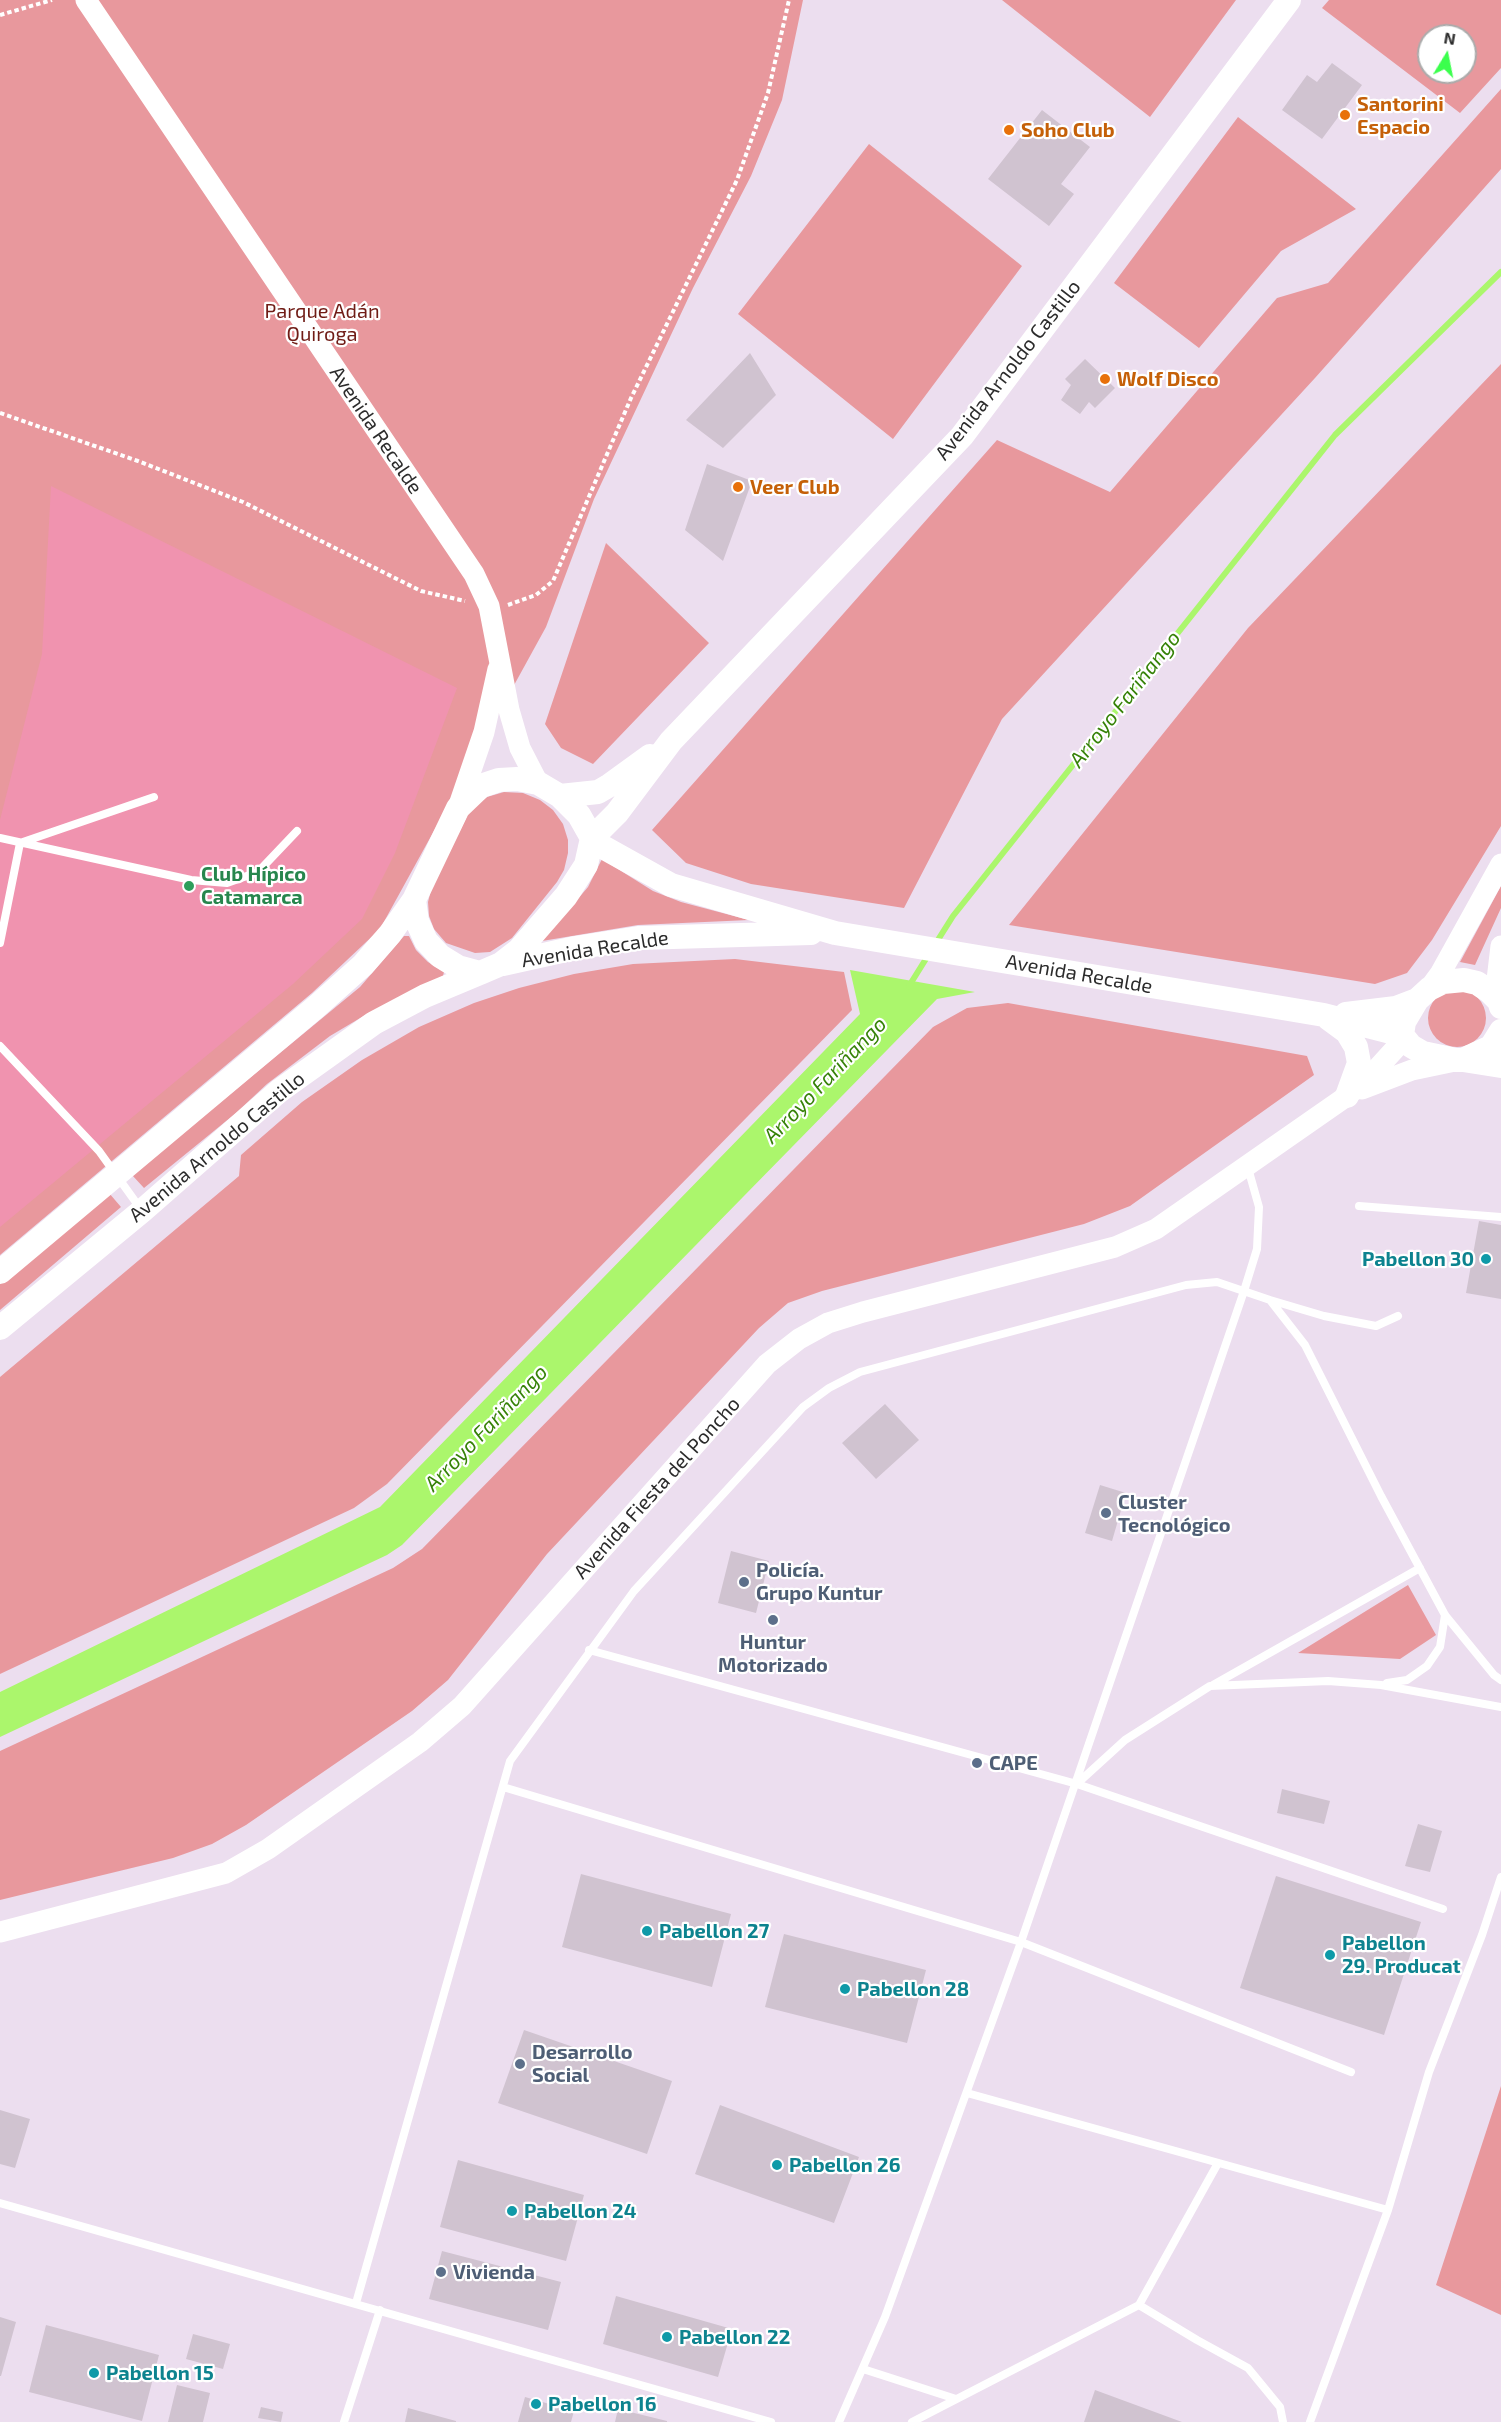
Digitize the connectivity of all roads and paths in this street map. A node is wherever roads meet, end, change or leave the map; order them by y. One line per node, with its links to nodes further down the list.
1 (52, 0): 5 (path)
2 (86, 0): 7 (street, Avenida Recalde)
3 (789, 0): 7 (path)
4 (1289, 0): 9 (main road, Avenida Arnoldo Castillo)
5 (0, 15)
6 (0, 413): 7 (path)
7 (489, 606): 8 (street, Avenida Recalde)
8 (500, 663): 10 (street, Avenida Recalde); 13 (street, Avenida Recalde)
9 (671, 741): 11 (main road, Avenida Arnoldo Castillo); 16 (main road, Avenida Arnoldo Castillo)
10 (538, 783): 11 (main road); 13 (main road)
11 (560, 796): 16 (main road)
12 (154, 797): 17 (lane)
13 (458, 808): 19 (main road)
14 (297, 831): 17 (lane)
15 (0, 838): 17 (lane)
16 (592, 840): 20 (main road, Avenida Recalde); 23 (main road)
17 (20, 843): 21 (lane)
18 (1501, 864): 24 (street)
19 (414, 900): 23 (main road); 34 (main road)
20 (835, 933): 23 (main road, Avenida Recalde); 26 (main road, Avenida Recalde)
21 (0, 943)
22 (1501, 945): 25 (street)
23 (490, 969): 36 (main road, Avenida Arnoldo Castillo)
24 (1423, 994): 25 (main road, Avenida Recalde); 26 (main road, Avenida Recalde); 28 (main road)
25 (1500, 1004)
26 (1324, 1015): 28 (main road, Avenida Recalde); 32 (main road)
27 (1501, 1031): 30 (main road)
28 (1403, 1037): 30 (main road, Avenida Recalde); 32 (street, Avenida Fiesta del Poncho)
29 (0, 1046): 34 (lane)
30 (1460, 1060): 31 (main road); 32 (street, Avenida Fiesta del Poncho)
31 (1501, 1066)
32 (1347, 1096): 33 (street, Avenida Fiesta del Poncho)
33 (1247, 1165): 39 (lane); 54 (street, Avenida Fiesta del Poncho)
34 (115, 1176): 36 (lane); 38 (main road)
35 (1359, 1206): 37 (lane)
36 (142, 1211): 42 (main road, Avenida Arnoldo Castillo)
37 (1501, 1217)
38 (0, 1272)
39 (1244, 1291): 40 (lane); 45 (lane); 50 (lane)
40 (1270, 1300): 41 (lane); 43 (lane)
41 (1398, 1316)
42 (0, 1328)
43 (1420, 1568): 44 (lane); 48 (lane)
44 (1445, 1615): 46 (lane); 47 (lane)
45 (589, 1650): 50 (lane); 51 (lane)
46 (1501, 1680)
47 (1381, 1684): 48 (lane); 49 (lane)
48 (1210, 1686): 50 (lane)
49 (1501, 1707)
50 (1077, 1784): 53 (lane); 55 (lane)
51 (503, 1787): 55 (lane); 61 (lane)
52 (1501, 1877): 60 (lane)
53 (1443, 1909)
54 (0, 1932)
55 (1022, 1942): 56 (lane); 57 (lane)
56 (1351, 2072)
57 (967, 2093): 58 (lane); 64 (lane)
58 (1218, 2163): 60 (lane); 62 (lane)
59 (0, 2203): 61 (lane)
60 (1388, 2210): 71 (lane)
61 (356, 2303): 63 (lane)
62 (1139, 2305): 65 (lane); 70 (lane)
63 (380, 2310): 66 (lane); 67 (lane)
64 (863, 2369): 65 (lane); 68 (lane)
65 (956, 2399): 69 (lane)
66 (344, 2422)
67 (771, 2422)
68 (839, 2422)
69 (912, 2422)
70 (1283, 2422)
71 (1310, 2422)

